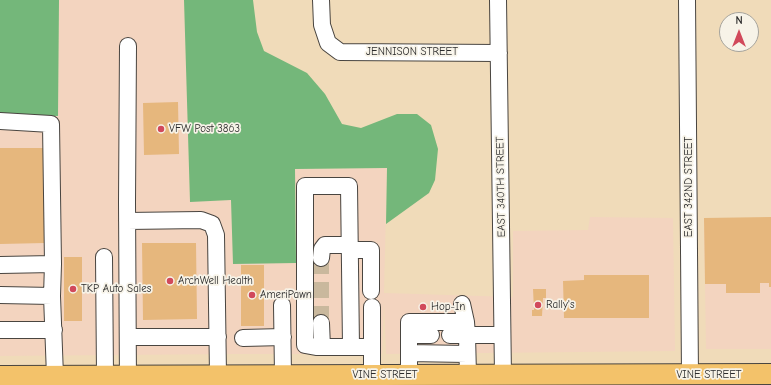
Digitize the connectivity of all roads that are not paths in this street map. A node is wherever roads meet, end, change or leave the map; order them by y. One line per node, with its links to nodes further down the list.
1 (321, 0): 5 (street, JENNISON STREET)
2 (498, 0): 5 (street, EAST 340TH STREET)
3 (687, 0): 41 (street, EAST 342ND STREET)
4 (128, 46): 7 (street)
5 (499, 53): 24 (street, EAST 340TH STREET)
6 (0, 121): 11 (street)
7 (127, 222): 25 (street); 26 (street)
8 (350, 248): 10 (street); 29 (street); 30 (street); 31 (street)
9 (104, 257): 35 (street)
10 (320, 258)
11 (53, 264): 12 (street); 14 (street)
12 (0, 265)
13 (0, 295): 14 (street)
14 (52, 296): 20 (street)
15 (462, 304): 18 (street)
16 (282, 305): 28 (street)
17 (321, 323): 29 (street)
18 (467, 329): 21 (street); 23 (street); 24 (street); 33 (street)
19 (0, 330): 20 (street)
20 (54, 330): 42 (street)
21 (409, 335): 22 (street); 32 (street)
22 (431, 335)
23 (450, 335)
24 (502, 335): 40 (street, EAST 340TH STREET)
25 (218, 336): 26 (street); 43 (street)
26 (129, 337): 46 (street)
27 (243, 338): 28 (street)
28 (283, 338): 36 (street)
29 (322, 347): 30 (street)
30 (351, 347): 31 (street)
31 (372, 347): 37 (street)
32 (409, 353): 33 (street); 38 (street)
33 (468, 354): 39 (street)
34 (771, 374): 41 (main road, VINE STREET)
35 (105, 375): 45 (main road, VINE STREET); 46 (main road, VINE STREET)
36 (283, 375): 37 (main road, VINE STREET); 43 (main road, VINE STREET)
37 (372, 375): 38 (main road, VINE STREET)
38 (409, 375): 39 (main road, VINE STREET)
39 (468, 375): 40 (main road, VINE STREET)
40 (503, 375): 41 (main road, VINE STREET)
41 (690, 375)
42 (55, 376): 44 (main road, VINE STREET); 45 (main road, VINE STREET)
43 (221, 378): 47 (main road, VINE STREET)
44 (9, 379)
45 (81, 380)
46 (128, 380): 47 (main road, VINE STREET)
47 (180, 380)

